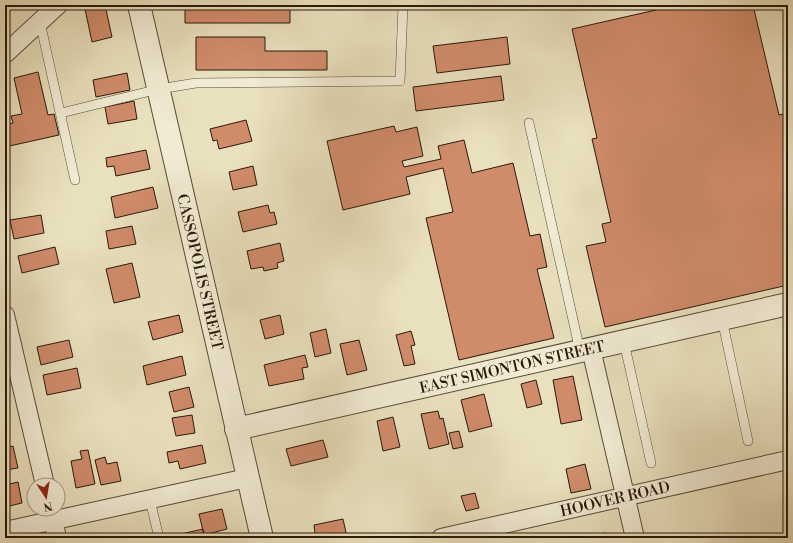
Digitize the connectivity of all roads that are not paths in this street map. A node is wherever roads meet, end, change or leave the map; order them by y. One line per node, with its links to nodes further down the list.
1 (58, 5): 4 (street)
2 (141, 5): 6 (street, CASSOPOLIS STREET)
3 (403, 5): 6 (lane)
4 (40, 22): 5 (street); 7 (lane)
5 (5, 54)
6 (159, 89): 7 (lane); 15 (street, CASSOPOLIS STREET)
7 (61, 113): 9 (lane)
8 (529, 123): 14 (lane)
9 (75, 180)
10 (788, 304): 12 (street, EAST SIMONTON STREET)
11 (5, 315): 19 (street)
12 (722, 319): 13 (street, EAST SIMONTON STREET); 16 (lane)
13 (624, 342): 14 (street, EAST SIMONTON STREET); 18 (lane)
14 (586, 350): 15 (street, EAST SIMONTON STREET); 21 (street)
15 (236, 428): 20 (street, CASSOPOLIS STREET)
16 (748, 441)
17 (788, 460): 21 (street, HOOVER ROAD)
18 (651, 463)
19 (43, 477)
20 (247, 478): 22 (street); 29 (street, CASSOPOLIS STREET)
21 (625, 497): 30 (street, HOOVER ROAD); 31 (street)
22 (150, 500): 23 (street); 28 (lane)
23 (66, 513)
24 (46, 517): 26 (street)
25 (52, 517): 27 (street)
26 (5, 531)
27 (57, 538)
28 (159, 538)
29 (262, 538)
30 (441, 538)
31 (635, 538)

